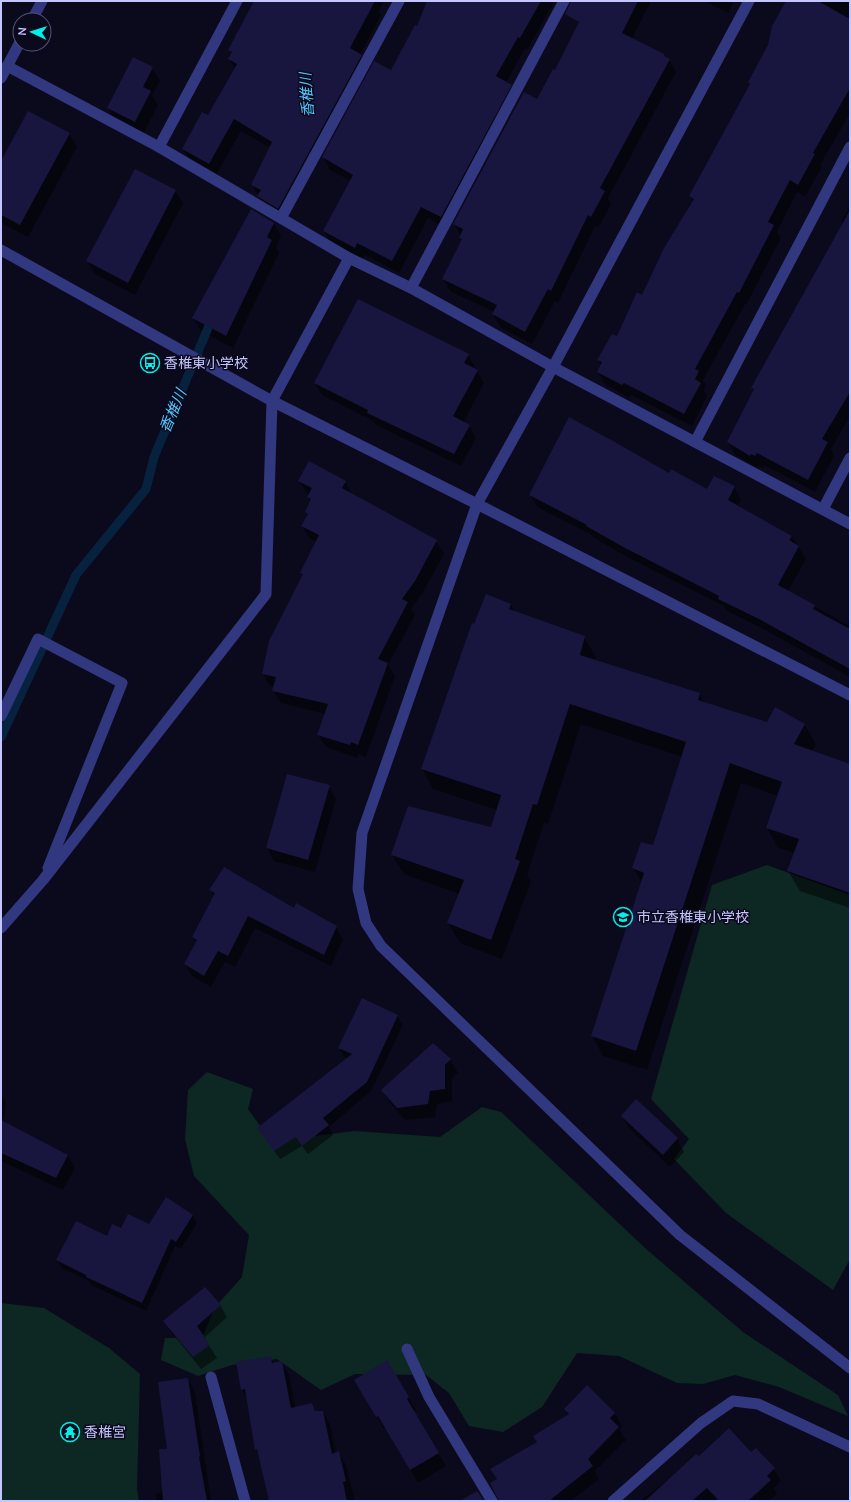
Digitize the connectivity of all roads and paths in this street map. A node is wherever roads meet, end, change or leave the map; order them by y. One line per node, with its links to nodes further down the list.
1 (42, 1): 6 (street)
2 (237, 1): 10 (street)
3 (399, 1): 12 (street)
4 (564, 1): 15 (street)
5 (749, 1): 16 (street)
6 (36, 12)
7 (15, 52): 8 (street)
8 (7, 66): 9 (street); 10 (street)
9 (1, 78)
10 (159, 147): 12 (street)
11 (850, 147): 18 (street)
12 (281, 218): 14 (street)
13 (1, 250): 17 (street)
14 (349, 258): 15 (street); 17 (street)
15 (411, 288): 16 (street)
16 (553, 367): 18 (street); 20 (street)
17 (272, 401): 20 (street); 25 (street)
18 (695, 442): 21 (street)
19 (850, 458): 21 (street)
20 (477, 504): 23 (street); 28 (street)
21 (823, 509): 22 (street)
22 (850, 524)
23 (850, 695)
24 (1, 715): 25 (street)
25 (43, 880): 26 (street)
26 (1, 928)
27 (408, 1349): 32 (street)
28 (850, 1368)
29 (211, 1377): 31 (street)
30 (850, 1447): 33 (street)
31 (244, 1501)
32 (492, 1501)
33 (613, 1501)

